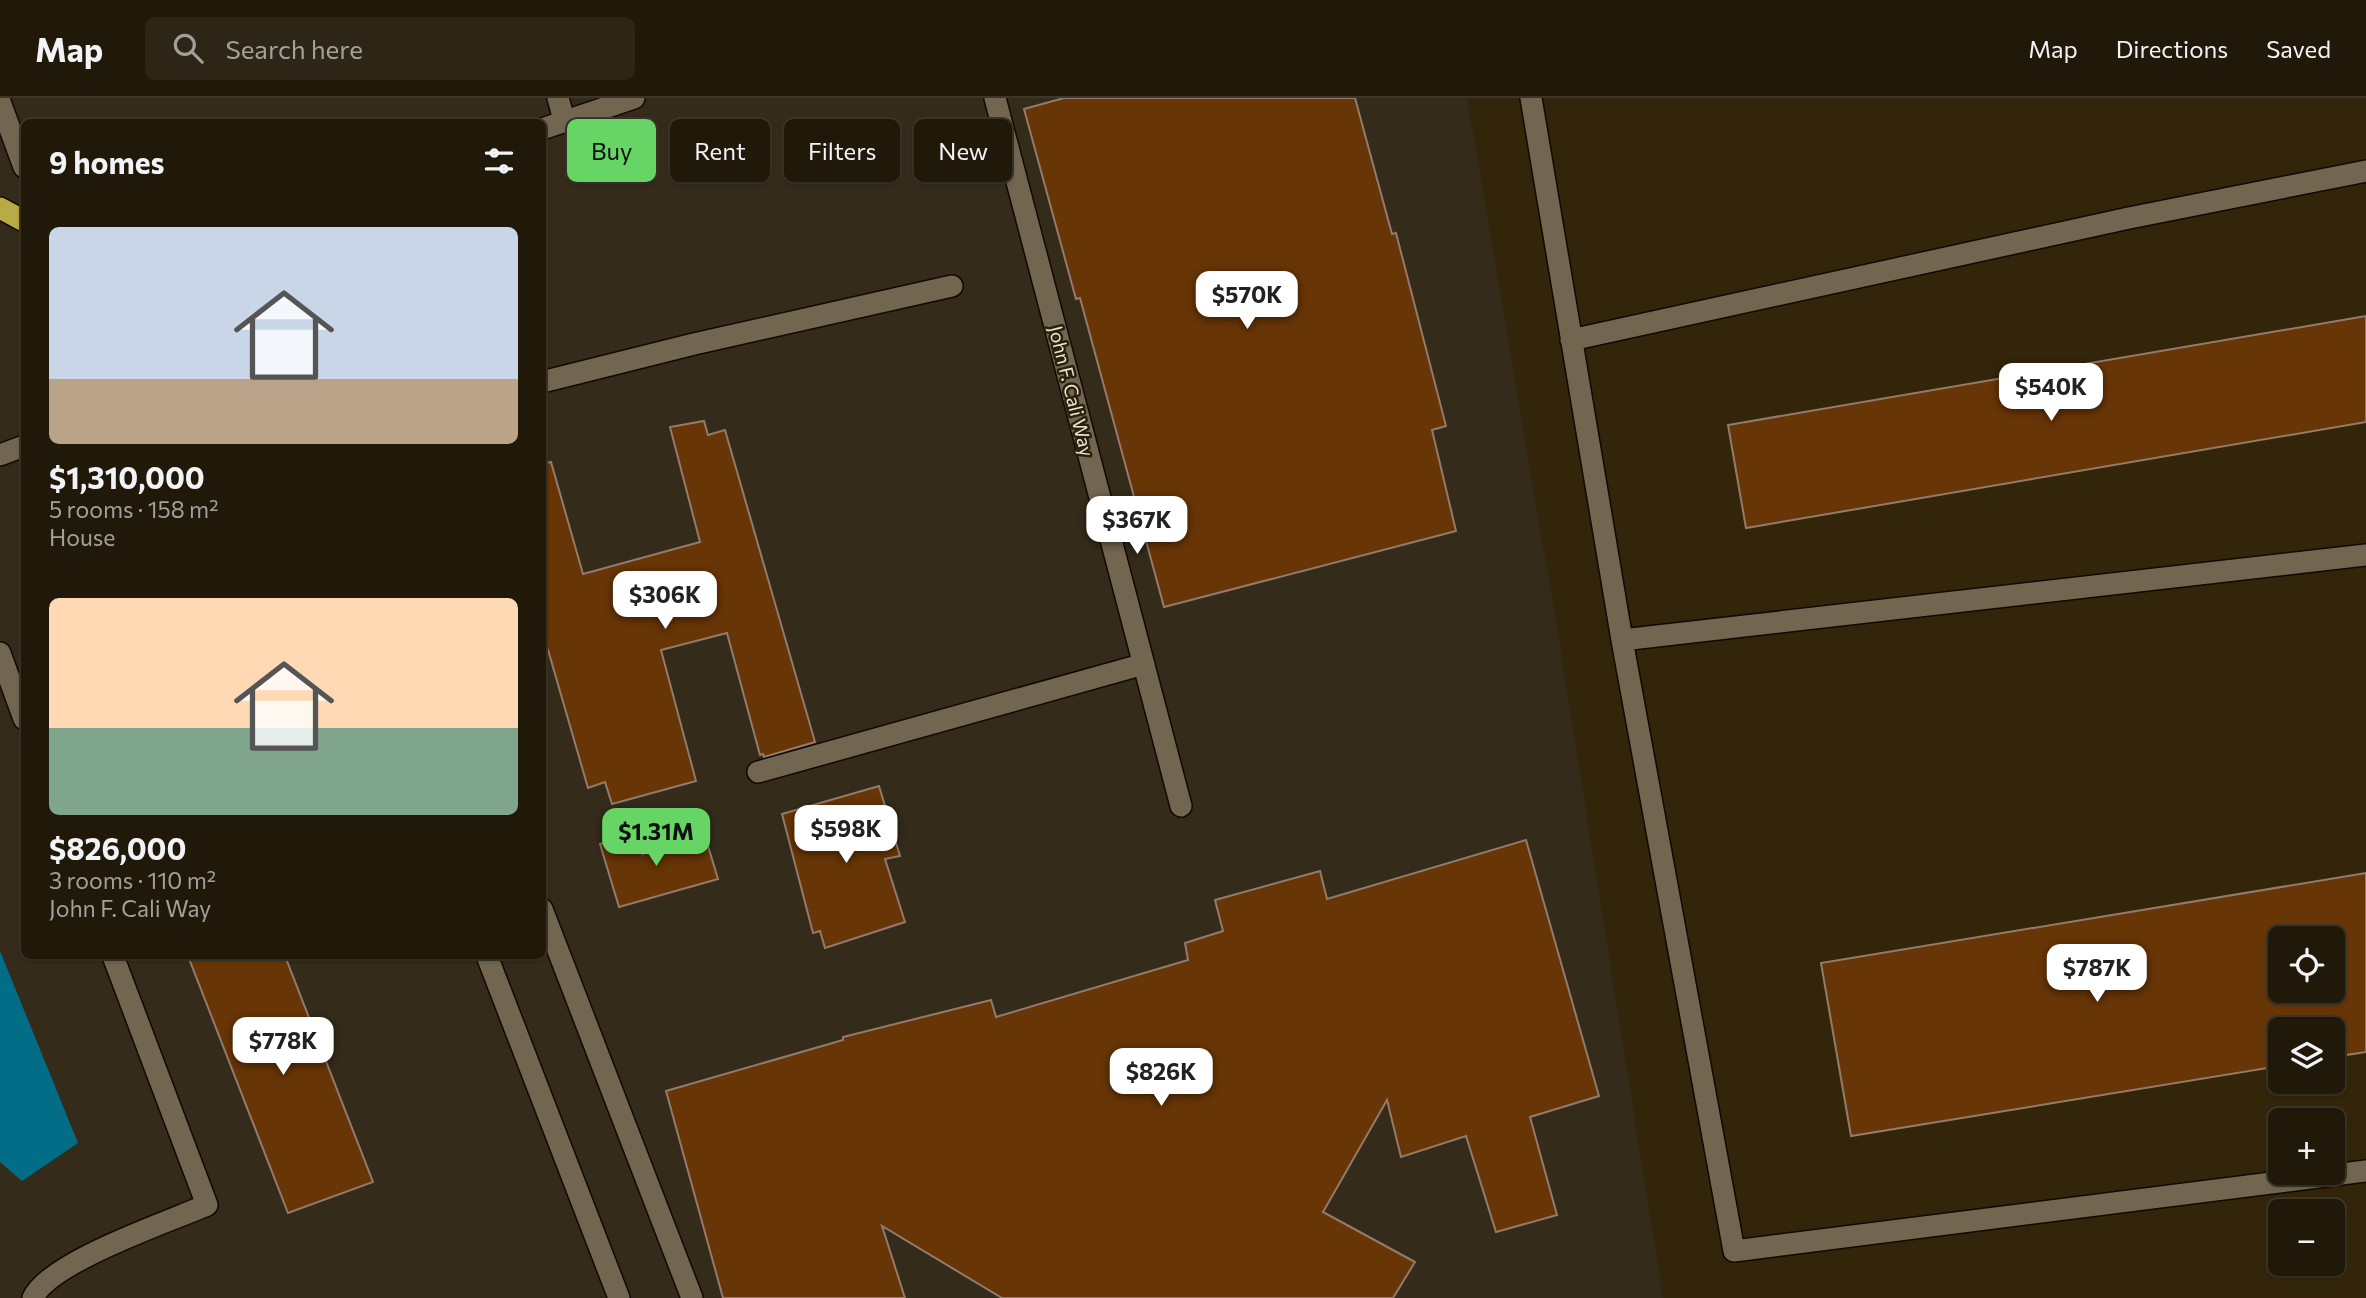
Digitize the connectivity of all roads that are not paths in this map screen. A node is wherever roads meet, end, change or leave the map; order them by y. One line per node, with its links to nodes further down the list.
1 (558, 98): 6 (street)
2 (634, 98): 6 (street)
3 (995, 98): 20 (street, John F. Cali Way)
4 (1531, 98): 13 (street)
5 (0, 102): 8 (street)
6 (564, 120): 7 (street)
7 (546, 127)
8 (21, 159)
9 (2366, 171): 13 (street)
10 (0, 208): 11 (highway)
11 (21, 219)
12 (952, 286): 14 (street)
13 (1571, 340): 18 (street)
14 (546, 381)
15 (21, 447): 16 (street)
16 (0, 455)
17 (2366, 555): 18 (street)
18 (1622, 640): 27 (street)
19 (0, 653): 21 (street)
20 (1144, 664): 22 (street); 23 (street, John F. Cali Way)
21 (21, 711)
22 (758, 772)
23 (1181, 806)
24 (546, 919): 30 (street)
25 (114, 959): 28 (street)
26 (488, 959): 29 (street)
27 (2366, 1171)
28 (33, 1298)
29 (619, 1298)
30 (692, 1298)

